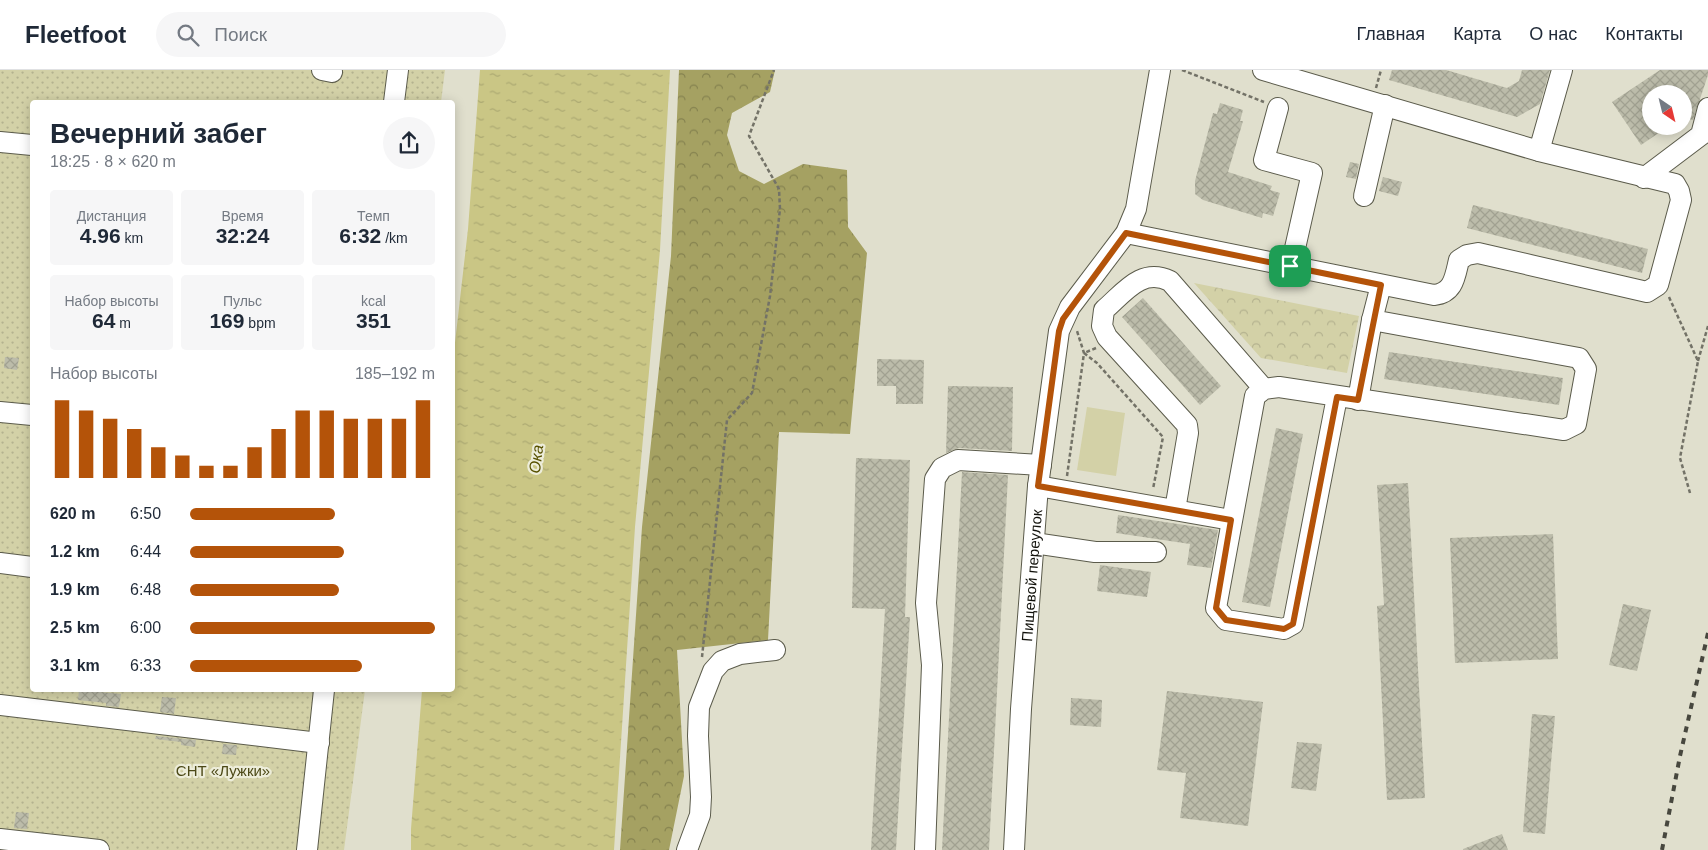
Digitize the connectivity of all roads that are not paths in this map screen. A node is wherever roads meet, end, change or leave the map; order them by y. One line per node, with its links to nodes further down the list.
1 (398, 70): 5 (street)
2 (1160, 70): 14 (street, Пищевой переулок)
3 (1263, 70): 6 (street)
4 (1562, 70): 11 (street)
5 (394, 100)
6 (1385, 105): 11 (street); 13 (street)
7 (1278, 108): 15 (street)
8 (1708, 108): 12 (street)
9 (0, 142): 10 (street)
10 (30, 145)
11 (1539, 151): 12 (street)
12 (1644, 178): 16 (street)
13 (1364, 196)
14 (1126, 233): 15 (street); 23 (street, Пищевой переулок)
15 (1290, 266): 16 (street)
16 (1381, 285): 17 (street)
17 (1372, 320): 20 (street); 20 (street)
18 (1264, 388): 19 (street); 25 (street); 26 (street)
19 (1337, 397): 20 (street); 26 (street)
20 (1358, 400)
21 (0, 412): 22 (street)
22 (30, 415)
23 (1041, 465): 24 (street, Пищевой переулок); 39 (street)
24 (1038, 486): 25 (street); 27 (street, Пищевой переулок)
25 (1175, 510): 26 (street)
26 (1231, 520)
27 (1034, 543): 28 (street); 40 (street, Пищевой переулок)
28 (1156, 552)
29 (0, 563): 30 (street)
30 (30, 567)
31 (775, 650): 38 (street)
32 (324, 692): 34 (street)
33 (0, 705): 34 (street)
34 (319, 743): 37 (street)
35 (0, 839): 36 (street)
36 (99, 850)
37 (307, 850)
38 (687, 850)
39 (925, 850)
40 (1014, 850)

